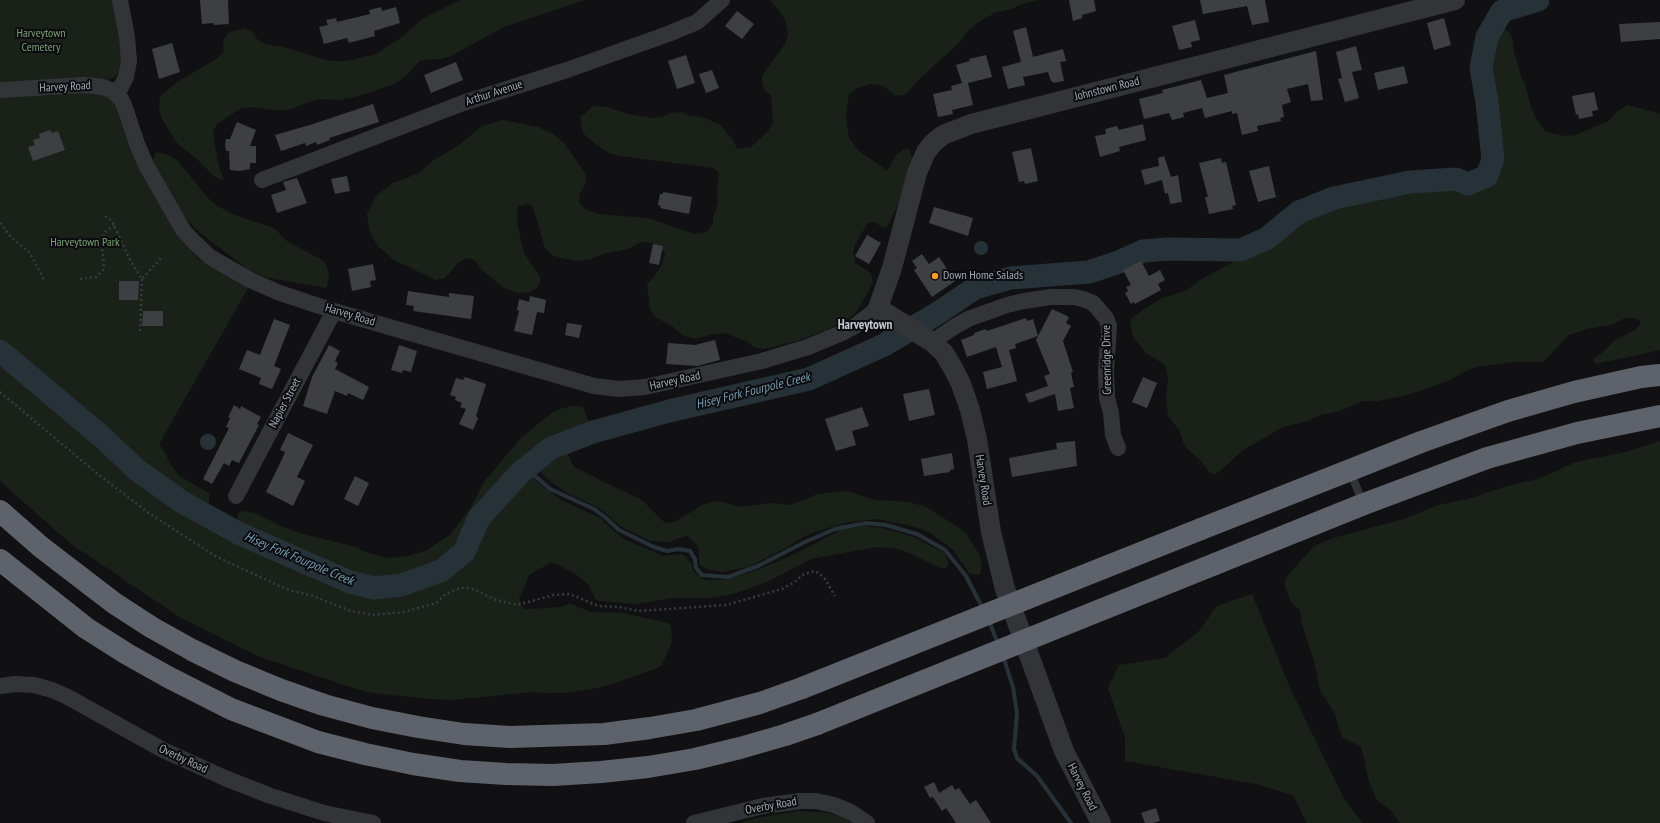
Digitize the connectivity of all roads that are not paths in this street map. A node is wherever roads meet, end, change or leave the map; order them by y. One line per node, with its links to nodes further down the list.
1 (120, 0): 5 (street)
2 (722, 0): 6 (street, Arthur Avenue)
3 (1455, 0): 7 (street, Johnstown Road)
4 (0, 90): 5 (street, Harvey Road)
5 (117, 95): 8 (street, Harvey Road)
6 (262, 180)
7 (878, 308): 8 (street, Harvey Road); 9 (street, Harvey Road)
8 (334, 311): 14 (street, Napier Street)
9 (928, 339): 12 (street, Greenridge Drive); 22 (street, Harvey Road)
10 (1660, 375): 13 (highway)
11 (1660, 416): 15 (highway)
12 (1118, 448)
13 (1350, 470): 15 (lane); 16 (highway, bridge)
14 (236, 496)
15 (1364, 504): 17 (highway, bridge)
16 (0, 511)
17 (0, 560)
18 (0, 686): 19 (street, Overby Road)
19 (373, 823)
20 (694, 823): 21 (street, Overby Road)
21 (867, 823)
22 (1101, 823)

